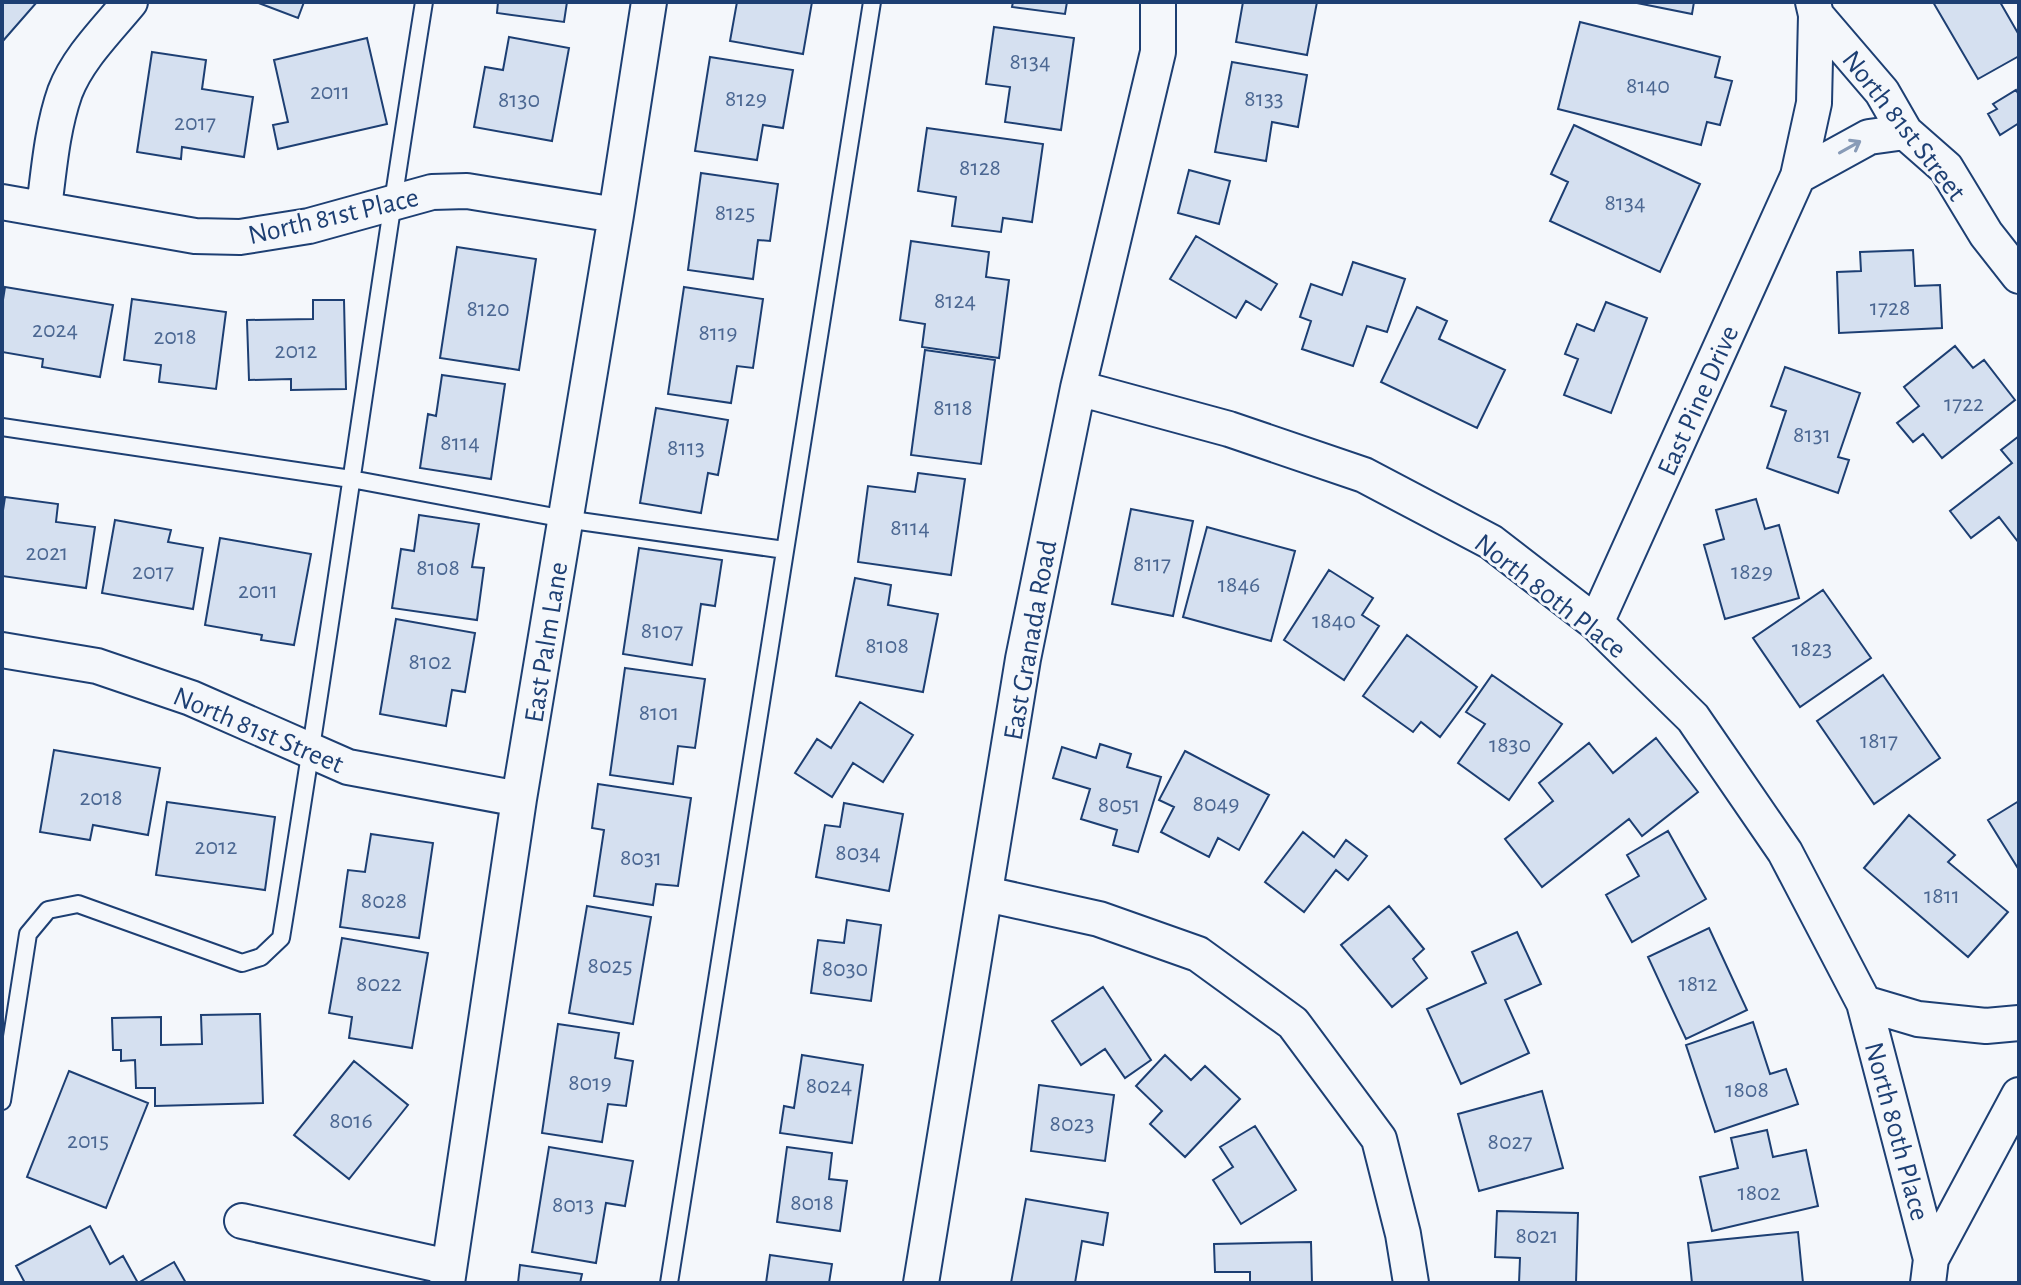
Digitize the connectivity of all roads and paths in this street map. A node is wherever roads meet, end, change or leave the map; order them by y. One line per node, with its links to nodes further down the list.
1 (130, 2): 11 (street)
2 (424, 2): 10 (lane)
3 (649, 2): 12 (street, East Palm Lane)
4 (872, 2): 18 (lane)
5 (1158, 2): 14 (street, East Granada Road)
6 (1814, 9): 7 (street, North 81st Street); 8 (street, East Pine Drive)
7 (1905, 132): 8 (street, one-way to 7); 13 (street, North 81st Street)
8 (1798, 176): 19 (street, East Pine Drive)
9 (2, 202): 11 (street, North 81st Place)
10 (392, 204): 11 (street, North 81st Place); 12 (street, North 81st Place); 16 (lane)
11 (44, 208)
12 (616, 215): 17 (street, East Palm Lane)
13 (2019, 276)
14 (1078, 388): 19 (street, North 80th Place); 23 (street, East Granada Road)
15 (2, 427): 16 (lane)
16 (351, 479): 17 (lane); 21 (lane)
17 (565, 519): 18 (lane); 22 (street, East Palm Lane)
18 (785, 550): 31 (lane)
19 (1596, 623): 24 (street, North 80th Place)
20 (2, 650): 21 (street, North 81st Street)
21 (312, 751): 22 (street, North 81st Street); 27 (lane)
22 (519, 799): 30 (street, East Palm Lane)
23 (986, 894): 32 (street, East Granada Road); 33 (street)
24 (1864, 1003): 25 (street, North 80th Place); 29 (street, North 80th Place)
25 (2019, 1023)
26 (2019, 1095): 29 (street)
27 (2, 1101)
28 (242, 1221): 30 (street)
29 (1930, 1271)
30 (448, 1275)
31 (669, 1283)
32 (921, 1283)
33 (1411, 1283)

